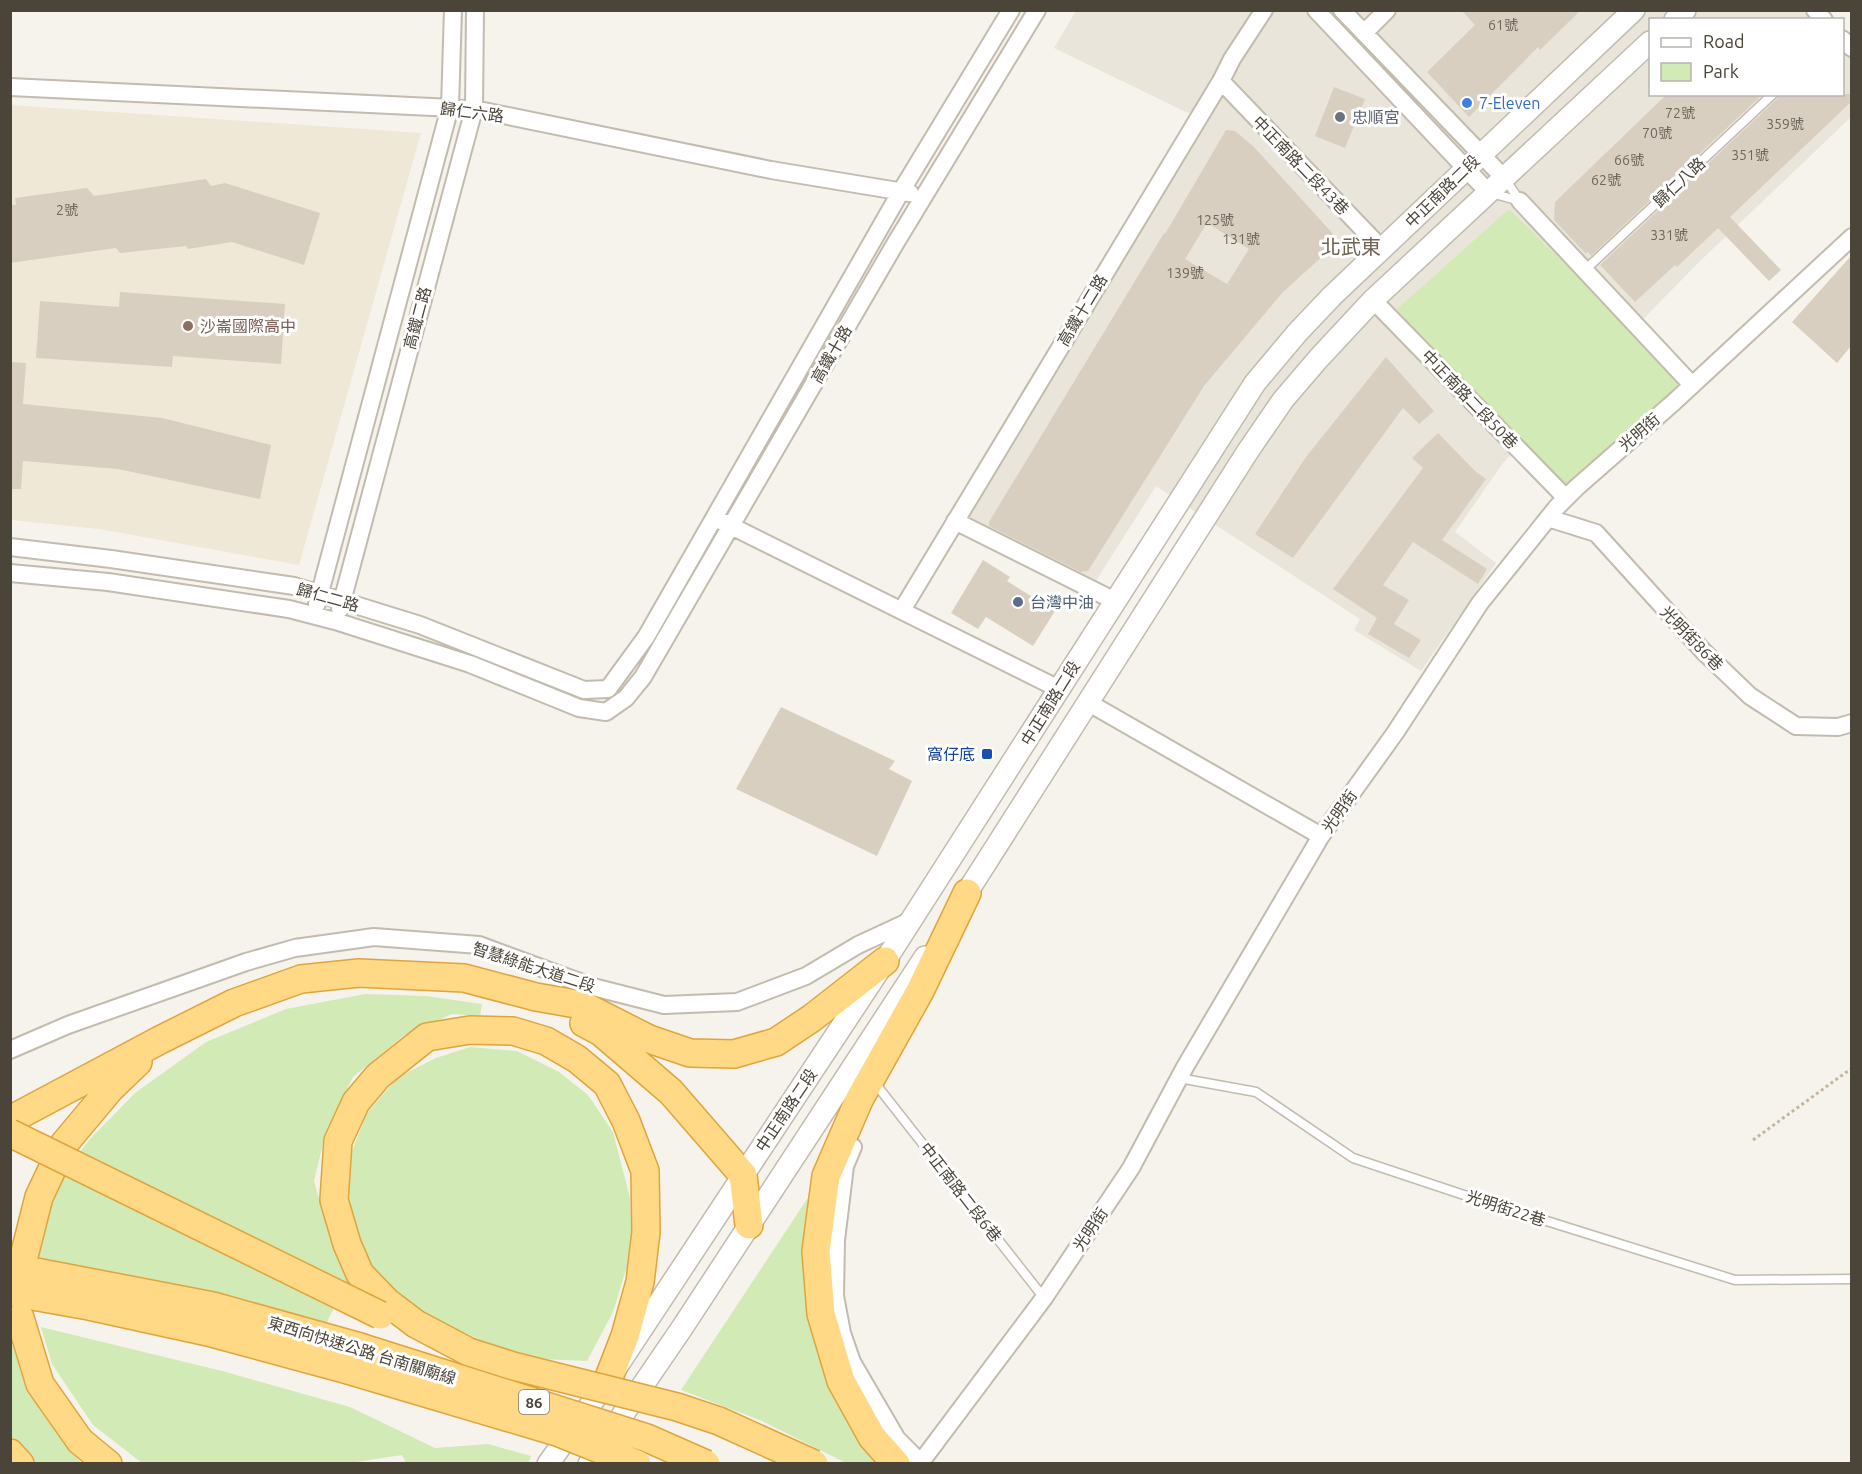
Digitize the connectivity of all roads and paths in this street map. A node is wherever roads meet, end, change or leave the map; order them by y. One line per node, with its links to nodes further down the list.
1 (453, 10): 15 (street, 高鐵二路)
2 (475, 10): 16 (street, 高鐵二路)
3 (1011, 10): 20 (street, 高鐵十路)
4 (1037, 10): 22 (street, 高鐵十路)
5 (1264, 10): 12 (street, 高鐵十二路)
6 (1316, 10): 18 (street)
7 (1342, 10): 10 (street)
8 (1387, 10): 10 (street)
9 (1634, 10): 17 (street, 中正南路二段)
10 (1364, 33): 17 (street)
11 (1649, 43): 19 (street, 中正南路二段)
12 (1221, 81): 25 (street, 中正南路二段43巷); 32 (street, 高鐵十二路)
13 (10, 87): 15 (street, 歸仁六路)
14 (1771, 96): 26 (lane, 歸仁八路)
15 (450, 107): 16 (street, 歸仁六路); 36 (street, 高鐵二路)
16 (474, 109): 20 (street, 歸仁六路); 37 (street, 高鐵二路)
17 (1482, 153): 18 (street, 中正南路二段); 19 (street)
18 (1466, 168): 21 (street); 25 (street, 中正南路二段)
19 (1504, 178): 21 (street, 中正南路二段); 23 (lane)
20 (900, 193): 22 (street, 歸仁六路); 30 (street, 高鐵十路)
21 (1489, 193): 23 (lane); 27 (street, 中正南路二段)
22 (926, 194): 33 (street, 高鐵十路)
23 (1520, 201): 26 (street)
24 (1851, 237): 28 (street, 光明街)
25 (1382, 249): 38 (street, 中正南路二段)
26 (1585, 270): 28 (street)
27 (1373, 300): 29 (street, 中正南路二段50巷); 45 (street, 中正南路二段)
28 (1692, 385): 29 (street, 光明街)
29 (1566, 498): 31 (street, 光明街)
30 (713, 517): 33 (street); 42 (street, 高鐵十路)
31 (1548, 518): 46 (street, 光明街86巷); 47 (street, 光明街)
32 (955, 521): 38 (street); 39 (street, 高鐵十二路)
33 (729, 526): 39 (street); 44 (street, 高鐵十路)
34 (10, 547): 36 (street, 歸仁二路)
35 (10, 573): 40 (street, 歸仁二路)
36 (319, 593): 37 (street, 歸仁二路); 40 (street, 高鐵二路)
37 (343, 600): 41 (street, 高鐵二路); 42 (street, 歸仁二路)
38 (1115, 601): 43 (street, 中正南路二段)
39 (902, 610): 43 (street)
40 (316, 616): 41 (street, 歸仁二路)
41 (335, 621): 44 (street, 歸仁二路)
42 (623, 669)
43 (1059, 689): 49 (street, 中正南路二段)
44 (626, 698)
45 (1089, 703): 47 (street); 48 (street, 中正南路二段)
46 (1851, 723)
47 (1321, 836): 56 (street, 光明街)
48 (967, 893): 54 (highway); 62 (street, 中正南路二段)
49 (912, 920): 50 (street, 中正南路二段); 53 (street, 智慧綠能大道二段)
50 (885, 961): 51 (highway); 61 (street, 中正南路二段)
51 (536, 997): 52 (highway); 61 (highway)
52 (160, 1040): 58 (highway); 63 (highway)
53 (10, 1050)
54 (886, 1052): 57 (street); 72 (highway)
55 (1851, 1068): 60 (path)
56 (1179, 1078): 64 (lane, 光明街22巷); 66 (street, 光明街)
57 (878, 1087): 66 (lane, 中正南路二段6巷); 72 (street)
58 (10, 1120)
59 (10, 1133): 68 (highway, bridge)
60 (1753, 1140)
61 (743, 1175): 62 (highway); 70 (street, 中正南路二段)
62 (750, 1225): 76 (street, 中正南路二段)
63 (16, 1265): 69 (highway, 東西向快速公路 台南關廟線 / 86)
64 (1851, 1279)
65 (10, 1292): 69 (highway, 東西向快速公路 台南關廟線 / 86)
66 (1044, 1298): 72 (street, 光明街)
67 (20, 1318): 74 (highway)
68 (469, 1352): 70 (highway); 79 (highway, bridge)
69 (354, 1359): 77 (highway, 東西向快速公路 台南關廟線 / 86, bridge); 78 (highway, 東西向快速公路 台南關廟線 / 86, bridge)
70 (608, 1380): 75 (street, 中正南路二段)
71 (10, 1453): 73 (highway)
72 (913, 1463)
73 (20, 1464)
74 (108, 1464)
75 (548, 1464)
76 (589, 1464)
77 (637, 1464)
78 (706, 1464)
79 (814, 1464)

